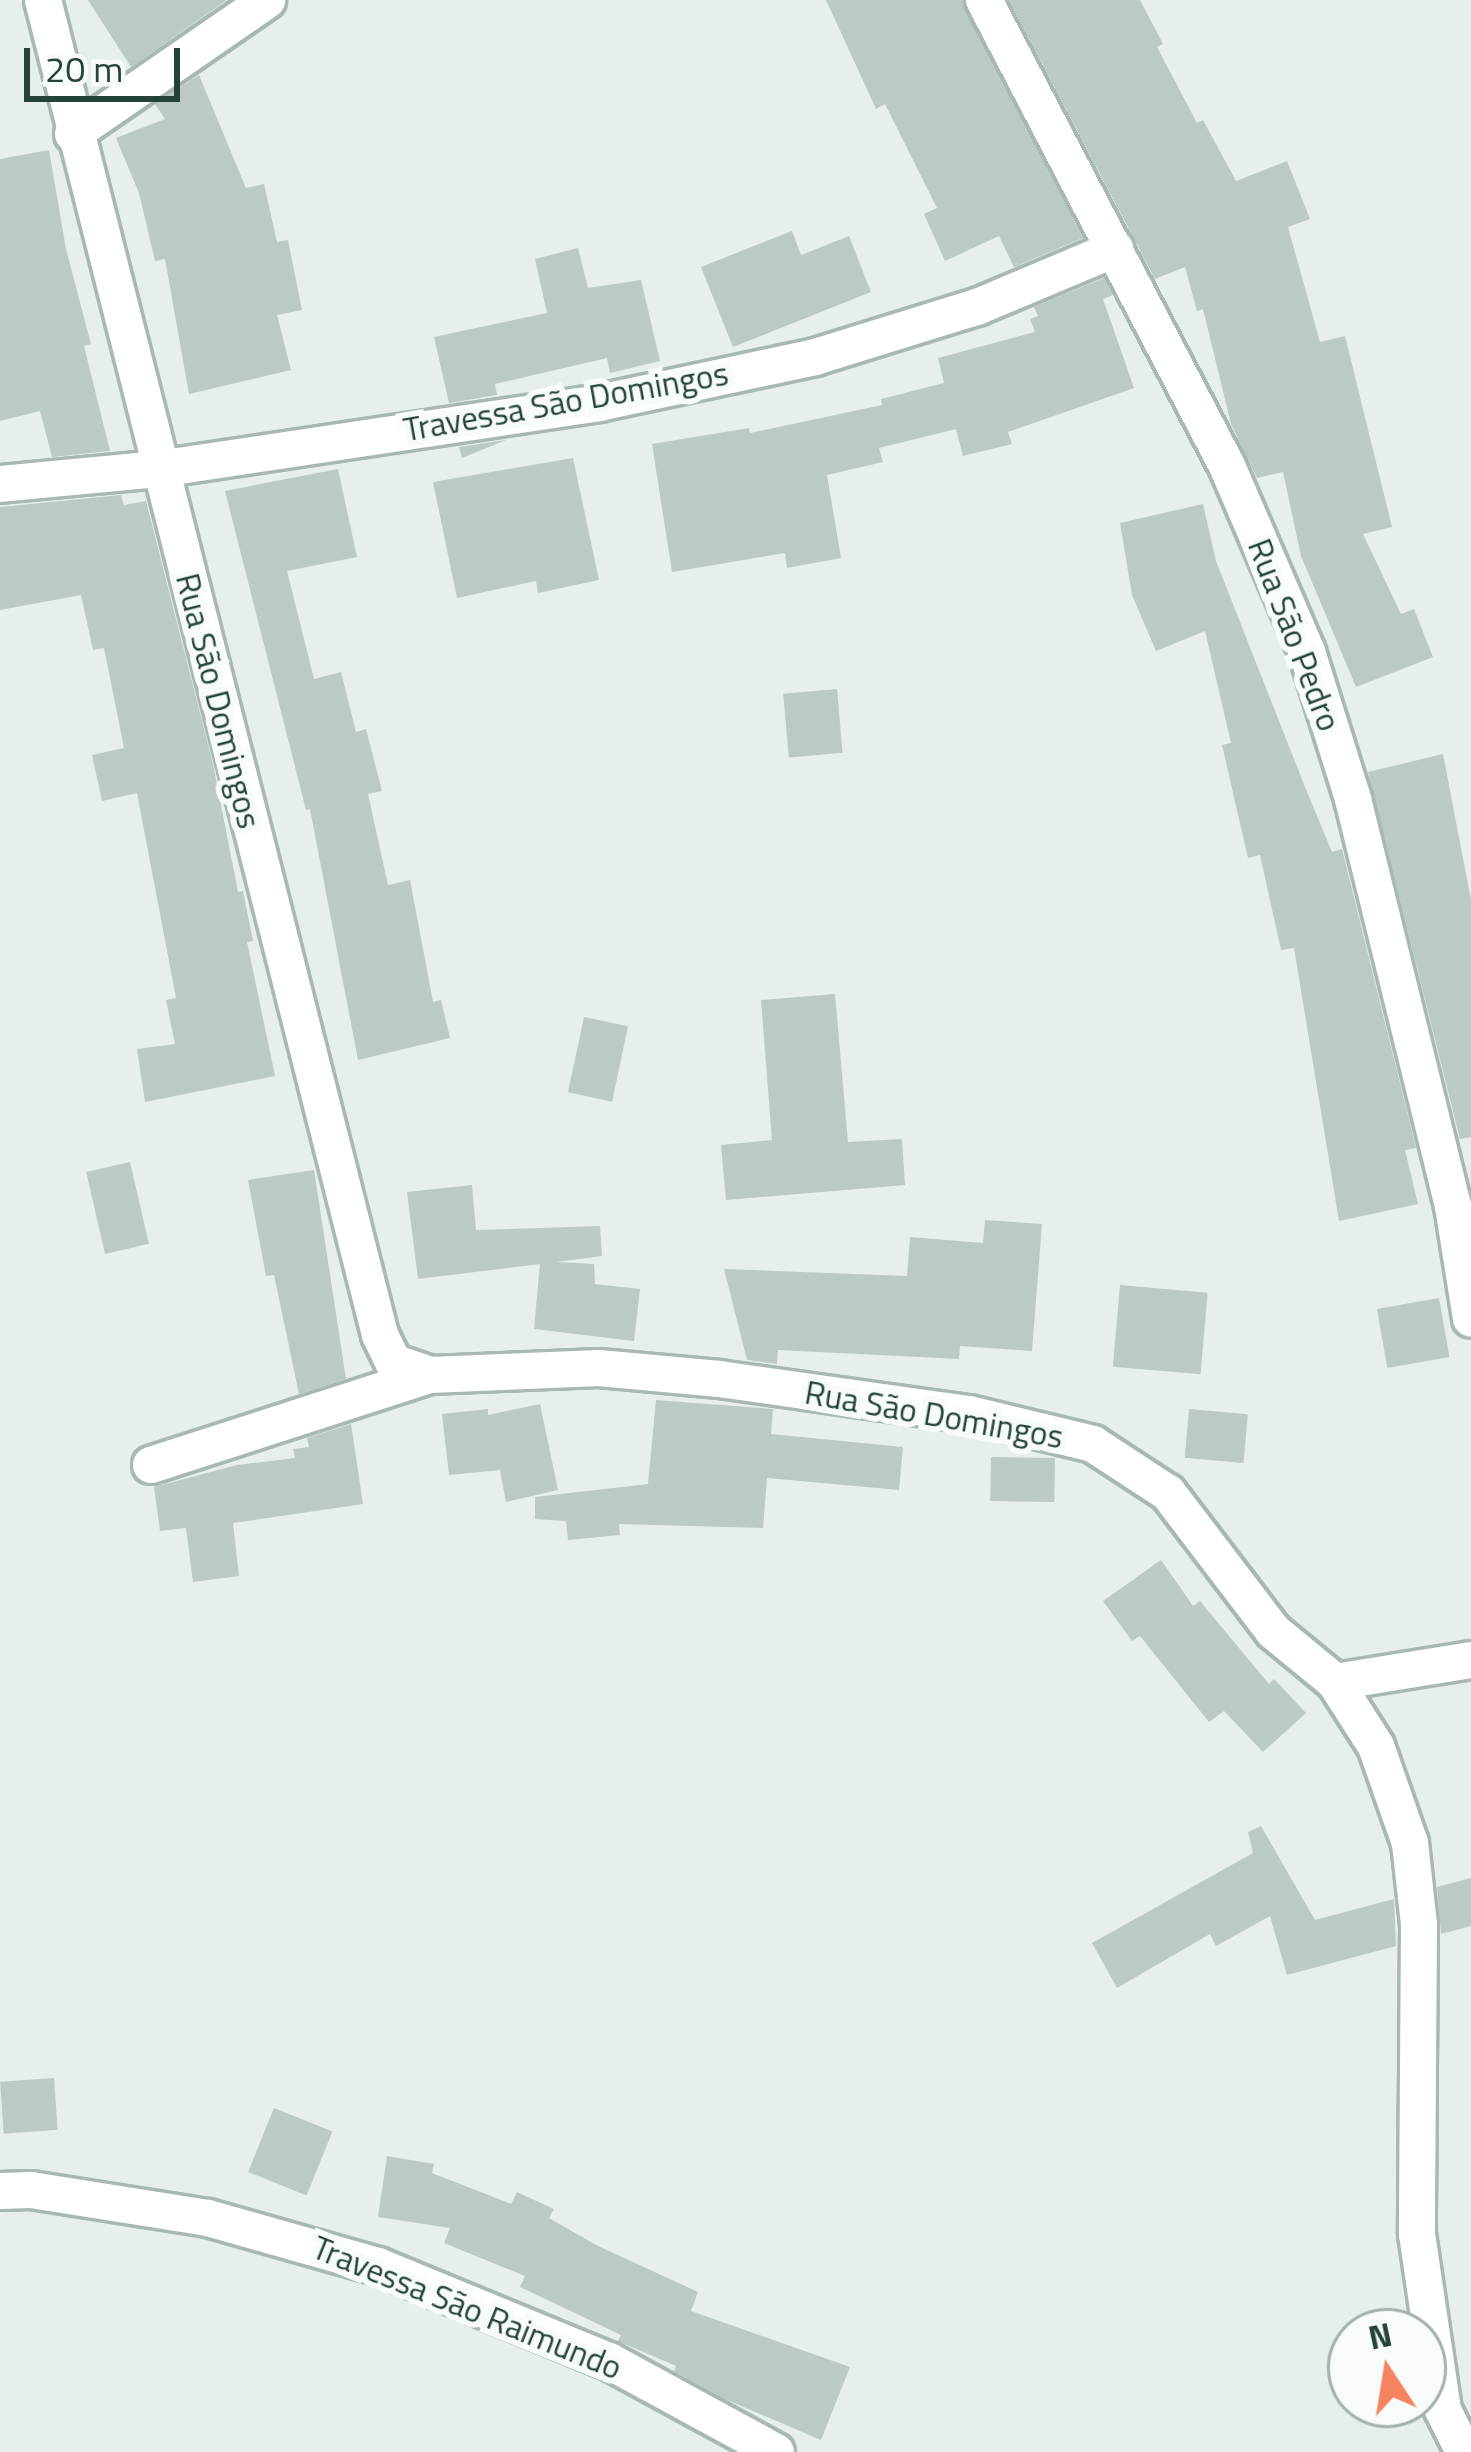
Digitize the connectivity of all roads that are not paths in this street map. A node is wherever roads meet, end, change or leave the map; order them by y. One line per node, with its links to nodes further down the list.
1 (43, 0): 4 (street, Rua São Domingos)
2 (267, 0): 4 (street)
3 (984, 0): 5 (street, Rua São Pedro)
4 (73, 134): 6 (street, Rua São Domingos)
5 (1114, 249): 6 (street, Travessa São Domingos); 8 (street, Rua São Pedro)
6 (159, 470): 7 (street, Travessa São Domingos); 9 (street, Rua São Domingos)
7 (0, 484)
8 (1471, 1319)
9 (430, 1375): 10 (street, Rua São Domingos); 12 (street, Rua São Domingos)
10 (151, 1465)
11 (1471, 1660): 12 (street)
12 (1335, 1682): 15 (street, Rua São Domingos)
13 (0, 2192): 14 (street, Travessa São Raimundo)
14 (776, 2452)
15 (1464, 2452)

